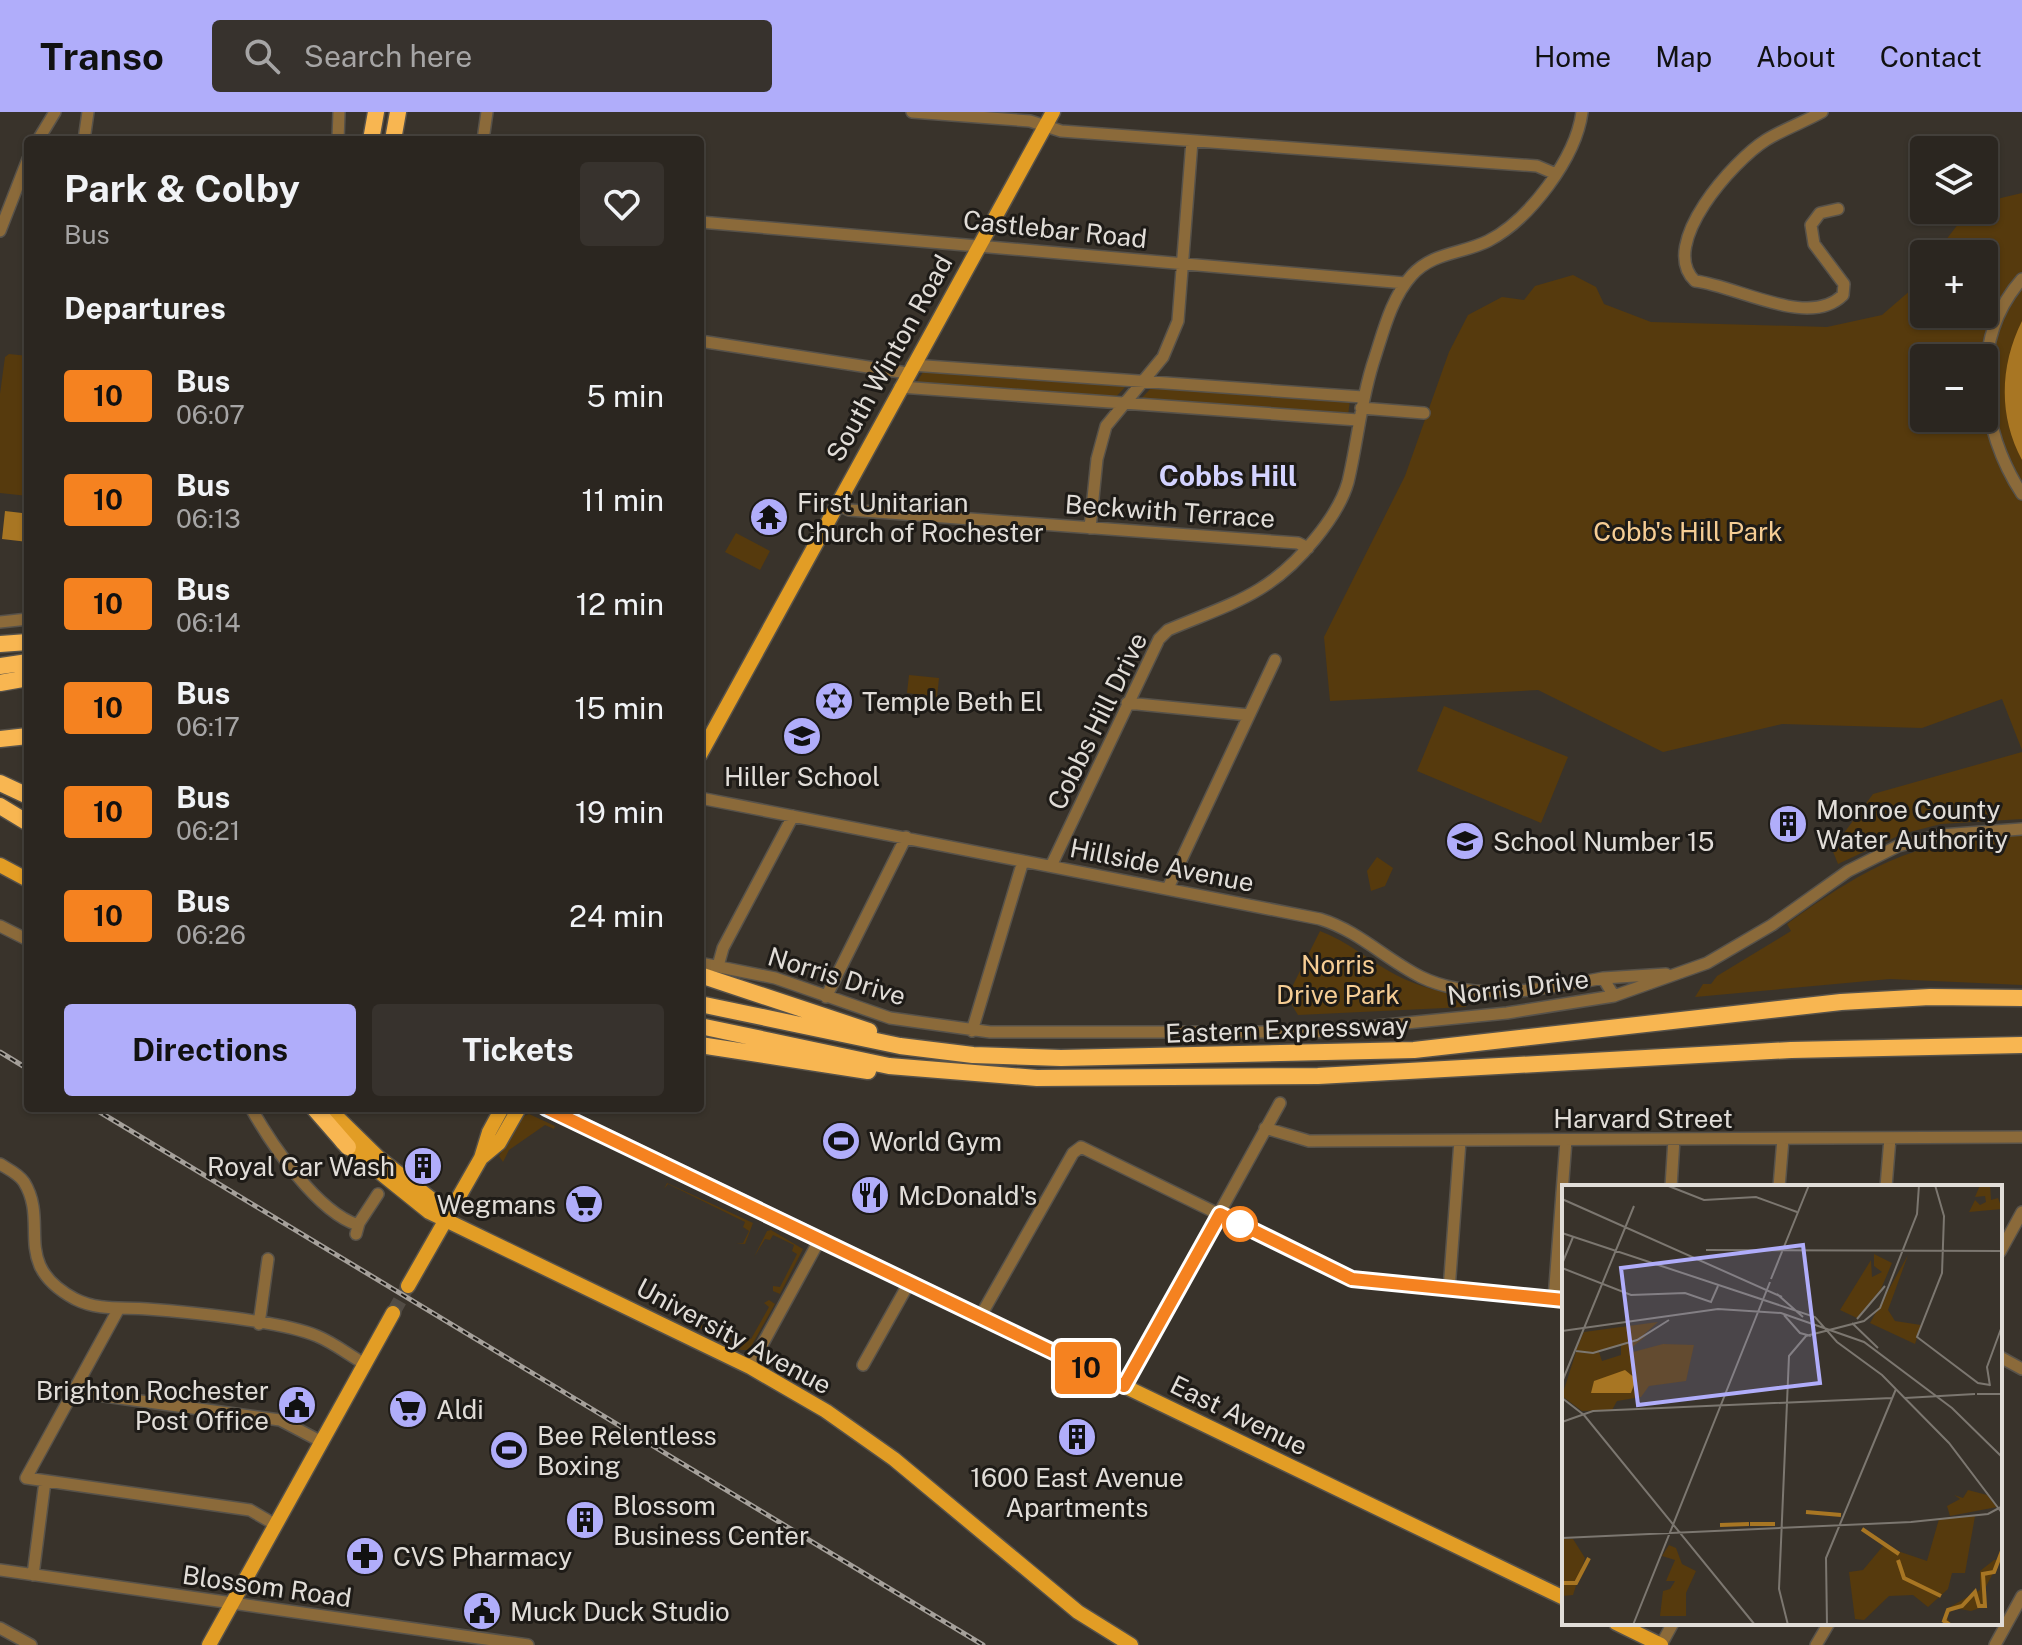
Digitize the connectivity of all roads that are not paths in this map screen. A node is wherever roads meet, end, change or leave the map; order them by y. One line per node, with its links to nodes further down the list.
1 (55, 112): 12 (street)
2 (88, 112): 13 (street)
3 (339, 112): 14 (street)
4 (376, 112): 15 (highway)
5 (398, 112): 16 (highway)
6 (487, 112): 17 (street)
7 (912, 112): 11 (street)
8 (1053, 112): 11 (main road, South Winton Road)
9 (1582, 112): 20 (street, Cobbs Hill Drive)
10 (1822, 112): 21 (street)
11 (1045, 126): 18 (street); 24 (main road, South Winton Road)
12 (40, 136)
13 (85, 136)
14 (338, 136)
15 (372, 136)
16 (394, 136)
17 (484, 136)
18 (1192, 141): 20 (street); 25 (street)
19 (24, 169): 23 (street)
20 (1556, 174): 27 (street, Cobbs Hill Drive)
21 (1838, 209)
22 (704, 222): 24 (street, Castlebar Road)
23 (0, 231)
24 (977, 246): 25 (street, Castlebar Road); 29 (main road, South Winton Road)
25 (1183, 264): 27 (street, Castlebar Road); 30 (street)
26 (2022, 279): 34 (street)
27 (1405, 283): 32 (street, Cobbs Hill Drive)
28 (704, 342): 29 (street)
29 (907, 375): 30 (street); 31 (street); 35 (main road, South Winton Road)
30 (1141, 381): 31 (street); 32 (street)
31 (1121, 404): 32 (street); 36 (street)
32 (1361, 408): 33 (street); 37 (street, Cobbs Hill Drive)
33 (1424, 413)
34 (2022, 494)
35 (837, 504): 36 (street, Beckwith Terrace); 51 (main road, South Winton Road)
36 (1090, 528): 37 (street, Beckwith Terrace)
37 (1308, 548): 47 (street, Cobbs Hill Drive)
38 (24, 619): 39 (street)
39 (0, 622)
40 (24, 642): 41 (highway)
41 (0, 644)
42 (1275, 660): 48 (street)
43 (24, 663): 44 (highway)
44 (0, 666)
45 (23, 679): 46 (highway)
46 (0, 684)
47 (1127, 703): 48 (street); 62 (street, Cobbs Hill Drive)
48 (1249, 715): 64 (street)
49 (24, 736): 50 (highway)
50 (0, 739)
51 (704, 748)
52 (0, 783): 53 (highway)
53 (24, 794)
54 (704, 799): 56 (street, Hillside Avenue)
55 (0, 806): 57 (highway)
56 (793, 816): 59 (street, Hillside Avenue); 68 (street)
57 (24, 819)
58 (2022, 829): 69 (street, Norris Drive)
59 (906, 837): 60 (street, Hillside Avenue); 73 (street)
60 (1023, 861): 62 (street, Hillside Avenue); 77 (street)
61 (0, 865): 63 (main road)
62 (1051, 866): 64 (street, Hillside Avenue)
63 (24, 878)
64 (1168, 888): 71 (street, Hillside Avenue)
65 (0, 926): 66 (street)
66 (24, 938)
67 (704, 964): 68 (street, Norris Drive)
68 (718, 966): 73 (street, Norris Drive)
69 (1687, 972): 71 (street, Hillside Avenue); 72 (street, Norris Drive)
70 (704, 976): 80 (highway)
71 (1603, 978): 72 (street)
72 (1614, 996): 77 (street, Norris Drive)
73 (826, 997): 77 (street, Norris Drive)
74 (2022, 998): 80 (highway, Eastern Expressway)
75 (704, 1005): 80 (highway, Eastern Expressway)
76 (704, 1027): 81 (highway, Eastern Expressway)
77 (972, 1031)
78 (704, 1046): 81 (highway)
79 (2022, 1047): 81 (highway, Eastern Expressway)
80 (943, 1052)
81 (978, 1076)
82 (1280, 1103): 90 (street)
83 (254, 1112): 104 (street)
84 (311, 1112): 97 (main road, University Avenue)
85 (317, 1112): 97 (highway)
86 (332, 1112): 107 (main road, University Avenue)
87 (500, 1112): 98 (main road)
88 (517, 1112): 98 (main road)
89 (555, 1112): 109 (main road, East Avenue)
90 (1265, 1128): 96 (street, Harvard Street); 106 (street)
91 (2022, 1137): 92 (street, Harvard Street)
92 (1890, 1138): 94 (street, Harvard Street); 103 (street)
93 (1674, 1139): 94 (street, Harvard Street); 95 (street, Harvard Street); 101 (street)
94 (1783, 1139): 102 (street)
95 (1566, 1140): 96 (street, Harvard Street); 100 (street)
96 (1460, 1141): 114 (street)
97 (348, 1147): 107 (main road, University Avenue)
98 (481, 1158): 107 (main road)
99 (0, 1164): 116 (street)
100 (1564, 1185)
101 (1671, 1185)
102 (1779, 1185)
103 (1886, 1185)
104 (378, 1194)
105 (2022, 1212): 110 (street)
106 (1220, 1214): 114 (street); 118 (street); 125 (street)
107 (447, 1218): 113 (main road); 123 (main road, University Avenue)
108 (1562, 1231): 115 (street)
109 (820, 1239): 112 (main road, East Avenue); 123 (street)
110 (2002, 1248)
111 (268, 1259): 119 (street)
112 (909, 1283): 118 (main road, East Avenue); 122 (street)
113 (408, 1286)
114 (1449, 1290): 115 (street)
115 (1559, 1299)
116 (118, 1310): 119 (street); 126 (street)
117 (393, 1313): 121 (main road)
118 (980, 1317): 125 (main road, East Avenue)
119 (259, 1324): 121 (street)
120 (2002, 1358): 124 (street)
121 (365, 1364): 127 (main road)
122 (863, 1365)
123 (750, 1367): 142 (main road, University Avenue)
124 (2022, 1369)
125 (1124, 1386): 133 (main road, East Avenue)
126 (75, 1392): 127 (street); 128 (street)
127 (322, 1442): 129 (main road)
128 (45, 1481): 129 (street); 131 (street)
129 (276, 1525): 134 (main road)
130 (0, 1570): 131 (street, Blossom Road)
131 (33, 1575): 134 (street, Blossom Road)
132 (2022, 1596): 145 (street)
133 (1562, 1597)
134 (232, 1603): 140 (main road); 141 (street, Blossom Road)
135 (1620, 1625): 143 (main road)
136 (1672, 1625): 143 (street)
137 (1828, 1625): 144 (street)
138 (0, 1628): 139 (street)
139 (31, 1645)
140 (209, 1645)
141 (528, 1645)
142 (1131, 1645)
143 (1661, 1645)
144 (1816, 1645)
145 (1995, 1645)

